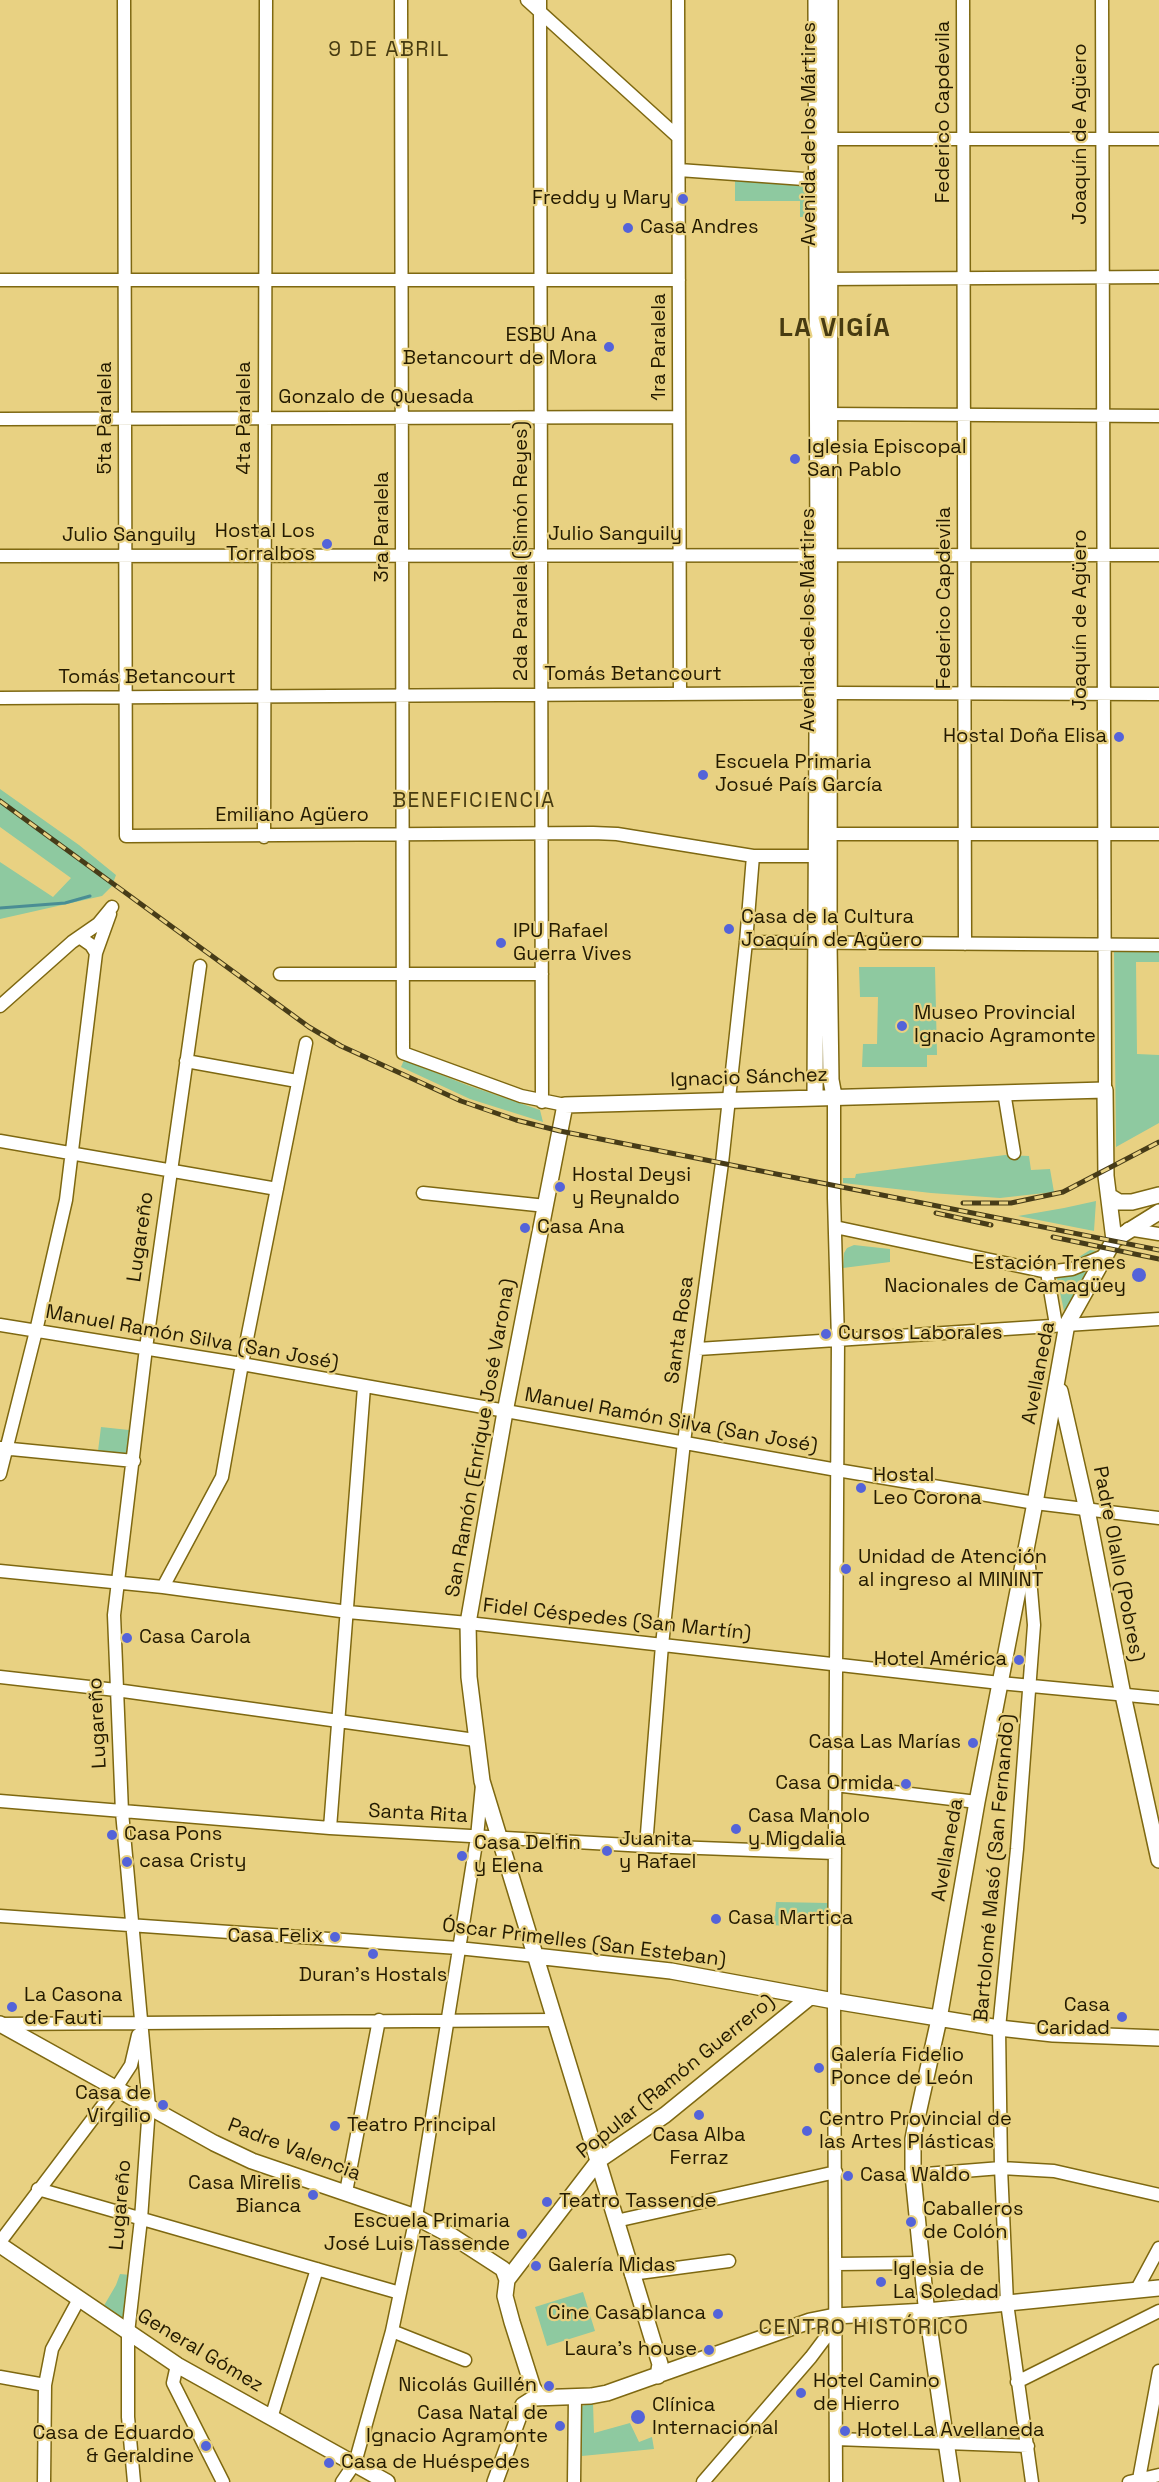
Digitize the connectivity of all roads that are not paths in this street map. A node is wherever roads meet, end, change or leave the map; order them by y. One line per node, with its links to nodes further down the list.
1 (124, 0): 23 (street, 5ta Paralela)
2 (266, 0): 24 (street, 4ta Paralela)
3 (401, 0): 27 (street, 3ra Paralela)
4 (527, 0): 10 (street)
5 (678, 0): 11 (street, 1ra Paralela)
6 (816, 0): 12 (main road, Avenida de los Mártires)
7 (830, 0): 12 (main road, Avenida de los Mártires)
8 (963, 0): 13 (street, Federico Capdevila)
9 (1101, 0): 14 (street, Joaquín de Agüero)
10 (540, 5): 11 (street); 25 (street, 2da Paralela (Simón Reyes))
11 (678, 137): 16 (street, 1ra Paralela)
12 (824, 139): 13 (street); 17 (main road, Avenida de los Mártires); 20 (main road, Avenida de los Mártires)
13 (965, 139): 14 (street); 21 (street, Federico Capdevila)
14 (1102, 139): 15 (street); 18 (street, Joaquín de Agüero)
15 (1159, 139)
16 (679, 170): 17 (street); 26 (street, 1ra Paralela)
17 (818, 180): 20 (main road, Avenida de los Mártires)
18 (1102, 278): 19 (street); 21 (street); 30 (street, Joaquín de Agüero)
19 (1159, 278)
20 (824, 279): 21 (street); 28 (main road, Avenida de los Mártires)
21 (964, 279): 29 (street, Federico Capdevila)
22 (0, 280): 23 (street)
23 (125, 280): 24 (street); 34 (street, 5ta Paralela)
24 (266, 280): 27 (street); 35 (street, 4ta Paralela)
25 (541, 280): 26 (street); 27 (street); 37 (street, 2da Paralela (Simón Reyes))
26 (679, 280): 32 (street, 1ra Paralela)
27 (402, 281): 36 (street, 3ra Paralela)
28 (825, 414): 29 (street); 40 (main road, Avenida de los Mártires)
29 (964, 415): 30 (street); 41 (street, Federico Capdevila)
30 (1102, 416): 31 (street); 45 (street, Joaquín de Agüero)
31 (1159, 416)
32 (679, 417): 37 (street, Gonzalo de Quesada); 39 (street, 1ra Paralela)
33 (0, 418): 34 (street, Gonzalo de Quesada)
34 (125, 418): 35 (street, Gonzalo de Quesada); 42 (street, 5ta Paralela)
35 (265, 418): 36 (street, Gonzalo de Quesada); 43 (street, 4ta Paralela)
36 (402, 418): 37 (street, Gonzalo de Quesada); 44 (street, 3ra Paralela)
37 (541, 418): 38 (street, 2da Paralela (Simón Reyes))
38 (541, 554): 39 (street, Julio Sanguily); 44 (street, Julio Sanguily); 53 (street, 2da Paralela (Simón Reyes))
39 (680, 554): 40 (street, Julio Sanguily); 48 (street, 1ra Paralela)
40 (824, 554): 41 (street, Julio Sanguily); 49 (main road, Avenida de los Mártires)
41 (964, 554): 45 (street, Julio Sanguily); 50 (street, Federico Capdevila)
42 (126, 555): 43 (street, Julio Sanguily); 47 (street, Julio Sanguily); 57 (street, 5ta Paralela)
43 (264, 555): 44 (street, Julio Sanguily); 55 (street, 4ta Paralela)
44 (402, 555): 54 (street, 3ra Paralela)
45 (1102, 555): 46 (street, Julio Sanguily); 51 (street, Joaquín de Agüero)
46 (1159, 555)
47 (0, 556)
48 (680, 694): 49 (street, Tomás Betancourt); 53 (street, Tomás Betancourt)
49 (823, 694): 50 (street, Tomás Betancourt); 59 (main road, Avenida de los Mártires)
50 (965, 694): 51 (street, Tomás Betancourt); 60 (street, Federico Capdevila)
51 (1102, 694): 52 (street, Tomás Betancourt); 61 (street, Joaquín de Agüero)
52 (1159, 694)
53 (542, 695): 54 (street, Tomás Betancourt); 58 (street, 2da Paralela (Simón Reyes))
54 (401, 696): 55 (street, Tomás Betancourt); 63 (street, 3ra Paralela)
55 (264, 697): 57 (street, Tomás Betancourt); 65 (street, 4ta Paralela)
56 (0, 698): 57 (street, Tomás Betancourt)
57 (126, 698): 64 (street, 5ta Paralela)
58 (542, 834): 63 (street, Emiliano Agüero); 66 (street, Emiliano Agüero); 78 (street, 2da Paralela (Simón Reyes))
59 (822, 834): 60 (street); 67 (main road, Avenida de los Mártires); 70 (main road, Avenida de los Mártires)
60 (966, 834): 61 (street); 71 (street, Federico Capdevila)
61 (1103, 834): 62 (street); 72 (street, Joaquín de Agüero)
62 (1159, 834)
63 (403, 835): 65 (street, Emiliano Agüero); 76 (street, 3ra Paralela)
64 (126, 836): 65 (street, Emiliano Agüero)
65 (264, 837)
66 (753, 856): 67 (street, Emiliano Agüero); 69 (street, Santa Rosa)
67 (816, 856): 70 (main road, Avenida de los Mártires)
68 (81, 938): 74 (street); 74 (street); 79 (street)
69 (746, 942): 70 (street); 89 (street, Santa Rosa)
70 (823, 943): 71 (street); 83 (main road, Avenida de los Mártires)
71 (965, 944): 72 (street)
72 (1103, 945): 73 (street); 85 (street, Joaquín de Agüero)
73 (1159, 945)
74 (96, 953): 93 (street)
75 (200, 966): 82 (street, Lugareño)
76 (403, 973): 77 (street); 78 (street); 81 (street, 3ra Paralela)
77 (279, 974)
78 (542, 974): 90 (street, 2da Paralela (Simón Reyes))
79 (0, 1006)
80 (306, 1043): 84 (street)
81 (403, 1053): 90 (street, Ignacio Sánchez)
82 (186, 1061): 84 (street); 95 (street, Lugareño)
83 (824, 1080): 87 (main road, Avenida de los Mártires); 88 (main road, Avenida de los Mártires)
84 (297, 1081): 96 (street)
85 (1105, 1090): 86 (main road, Ignacio Sánchez); 99 (main road, Joaquín de Agüero)
86 (1004, 1092): 87 (main road, Ignacio Sánchez); 94 (street)
87 (834, 1096): 88 (main road, Ignacio Sánchez); 102 (street)
88 (815, 1097): 89 (main road, Ignacio Sánchez)
89 (729, 1101): 91 (main road, Ignacio Sánchez); 114 (street, Santa Rosa)
90 (542, 1102): 91 (street, Ignacio Sánchez)
91 (565, 1106): 100 (main road, San Ramón (Enrique José Varona))
92 (0, 1141): 93 (street)
93 (73, 1154): 95 (street); 111 (street)
94 (1014, 1154)
95 (170, 1170): 96 (street); 113 (street, Lugareño)
96 (277, 1189): 115 (street)
97 (423, 1193): 100 (street)
98 (1159, 1195): 99 (main road)
99 (1109, 1196): 105 (main road, Joaquín de Agüero)
100 (546, 1206): 118 (main road, San Ramón (Enrique José Varona))
101 (1159, 1212): 103 (main road); 104 (street)
102 (835, 1227): 107 (street); 112 (street)
103 (1128, 1229): 104 (street); 105 (main road)
104 (1159, 1233)
105 (1114, 1240): 106 (main road, Avellaneda)
106 (1106, 1255): 107 (street); 109 (main road, Avellaneda)
107 (1047, 1272): 109 (street)
108 (1159, 1319): 109 (street)
109 (1061, 1324): 112 (street); 116 (main road, Avellaneda)
110 (0, 1325): 111 (street, Manuel Ramón Silva (San José))
111 (36, 1331): 113 (street, Manuel Ramón Silva (San José)); 120 (street)
112 (838, 1340): 114 (street); 122 (street)
113 (146, 1348): 115 (street, Manuel Ramón Silva (San José)); 121 (street, Lugareño)
114 (698, 1349): 119 (street, Santa Rosa)
115 (242, 1364): 117 (street, Manuel Ramón Silva (San José)); 130 (street)
116 (1058, 1383): 124 (main road, Avellaneda); 125 (main road, Padre Olallo (Pobres))
117 (364, 1387): 118 (street, Manuel Ramón Silva (San José)); 131 (street)
118 (505, 1412): 119 (street, Manuel Ramón Silva (San José)); 132 (main road, San Ramón (Enrique José Varona))
119 (684, 1442): 122 (street, Manuel Ramón Silva (San José)); 133 (street, Santa Rosa)
120 (4, 1448): 121 (street); 123 (street)
121 (134, 1461): 129 (street, Lugareño)
122 (837, 1470): 124 (street, Manuel Ramón Silva (San José)); 134 (street)
123 (0, 1474)
124 (1035, 1503): 125 (street, Manuel Ramón Silva (San José)); 127 (main road, Avellaneda)
125 (1087, 1510): 126 (street, Manuel Ramón Silva (San José)); 139 (main road, Padre Olallo (Pobres))
126 (1159, 1518)
127 (1027, 1543): 136 (main road, Avellaneda); 137 (street, Bartolomé Masó (San Fernando))
128 (0, 1571): 129 (street, Fidel Céspedes (San Martín))
129 (117, 1582): 130 (street, Fidel Céspedes (San Martín)); 138 (street, Lugareño)
130 (163, 1587): 131 (street, Fidel Céspedes (San Martín))
131 (348, 1612): 132 (street, Fidel Céspedes (San Martín)); 141 (street)
132 (468, 1623): 133 (street, Fidel Céspedes (San Martín)); 142 (main road, San Ramón (Enrique José Varona))
133 (662, 1645): 134 (street, Fidel Céspedes (San Martín)); 151 (street, Santa Rosa)
134 (836, 1664): 136 (street, Fidel Céspedes (San Martín)); 144 (street)
135 (0, 1677): 138 (street)
136 (1000, 1683): 137 (street, Fidel Céspedes (San Martín)); 146 (main road, Avellaneda)
137 (1030, 1686): 139 (street, Fidel Céspedes (San Martín)); 166 (street, Bartolomé Masó (San Fernando))
138 (116, 1690): 141 (street); 147 (street, Lugareño)
139 (1123, 1695): 140 (street, Fidel Céspedes (San Martín)); 153 (main road, Padre Olallo (Pobres))
140 (1159, 1698)
141 (338, 1720): 142 (street); 148 (street)
142 (476, 1740): 143 (main road, San Ramón (Enrique José Varona))
143 (482, 1781): 149 (street); 150 (main road, San Ramón (Enrique José Varona))
144 (835, 1785): 146 (street); 152 (street)
145 (0, 1801): 147 (street, Santa Rita)
146 (977, 1802): 161 (main road, Avellaneda)
147 (122, 1812): 148 (street, Santa Rita); 155 (street, Lugareño)
148 (330, 1828): 149 (street, Santa Rita)
149 (477, 1836): 150 (street, Santa Rita); 156 (street)
150 (499, 1837): 151 (street, Santa Rita); 157 (main road, San Ramón (Enrique José Varona))
151 (646, 1846): 152 (street, Santa Rita)
152 (835, 1853): 159 (street)
153 (1159, 1860)
154 (0, 1916): 155 (street, Óscar Primelles (San Esteban))
155 (132, 1925): 156 (street, Óscar Primelles (San Esteban)); 165 (street, Lugareño)
156 (458, 1948): 157 (street, Óscar Primelles (San Esteban)); 163 (street)
157 (535, 1956): 158 (main road, Óscar Primelles (San Esteban)); 160 (main road, San Ramón (Enrique José Varona))
158 (810, 1996): 159 (main road, Óscar Primelles (San Esteban)); 170 (main road, Popular (Ramón Guerrero))
159 (834, 2001): 161 (main road, Óscar Primelles (San Esteban)); 172 (street)
160 (554, 2019): 163 (street); 170 (main road, San Ramón (Enrique José Varona))
161 (939, 2019): 166 (main road, Óscar Primelles (San Esteban)); 173 (main road, Avellaneda)
162 (379, 2020): 163 (street); 165 (street); 175 (street)
163 (447, 2020): 177 (street)
164 (0, 2024): 165 (street); 168 (main road, Padre Valencia)
165 (140, 2024): 168 (street); 169 (street, Lugareño)
166 (999, 2028): 167 (main road, Óscar Primelles (San Esteban)); 171 (street, Bartolomé Masó (San Fernando))
167 (1159, 2038)
168 (116, 2088): 169 (main road, Padre Valencia); 174 (street)
169 (148, 2107): 175 (main road, Padre Valencia); 178 (street, Lugareño)
170 (599, 2160): 179 (main road, San Ramón (Enrique José Varona)); 187 (main road, Popular (Ramón Guerrero))
171 (1001, 2168): 173 (street); 176 (street); 192 (street, Bartolomé Masó (San Fernando))
172 (836, 2172): 179 (street); 184 (street)
173 (913, 2175): 183 (main road, Avellaneda)
174 (38, 2189): 178 (street); 180 (street)
175 (346, 2193): 177 (main road, Padre Valencia)
176 (1159, 2195)
177 (416, 2217): 187 (main road, Padre Valencia); 190 (street)
178 (141, 2219): 185 (street); 196 (street, Lugareño)
179 (616, 2221): 186 (main road, San Ramón (Enrique José Varona))
180 (0, 2243): 191 (main road, General Gómez)
181 (1159, 2248): 189 (street)
182 (729, 2261): 186 (street)
183 (922, 2263): 184 (street); 193 (main road, Avellaneda)
184 (836, 2264): 195 (street)
185 (317, 2269): 190 (street); 207 (street)
186 (631, 2274): 201 (main road, San Ramón (Enrique José Varona))
187 (507, 2280): 205 (main road)
188 (1159, 2288): 189 (main road)
189 (1137, 2289): 192 (main road)
190 (400, 2294): 197 (street)
191 (79, 2299): 196 (main road, General Gómez); 204 (street)
192 (1007, 2303): 193 (main road); 203 (street, Bartolomé Masó (San Fernando))
193 (927, 2311): 195 (main road); 209 (main road, Avellaneda)
194 (1159, 2311): 203 (street)
195 (837, 2315): 201 (main road); 208 (street); 221 (street)
196 (124, 2326): 199 (main road, General Gómez); 215 (street, Lugareño)
197 (392, 2331): 198 (street); 211 (street)
198 (465, 2360)
199 (177, 2365): 207 (main road, General Gómez); 216 (street)
200 (1159, 2371): 213 (street)
201 (658, 2376): 206 (main road)
202 (0, 2377): 204 (street)
203 (1017, 2382): 210 (street, Bartolomé Masó (San Fernando))
204 (45, 2385): 214 (street)
205 (539, 2397): 206 (main road); 219 (main road)
206 (575, 2397): 220 (street)
207 (271, 2418): 211 (main road, General Gómez)
208 (836, 2439): 209 (street); 222 (street)
209 (944, 2443): 210 (street); 223 (main road, Avellaneda)
210 (1028, 2446): 224 (street, Bartolomé Masó (San Fernando))
211 (354, 2463): 217 (street); 218 (main road, General Gómez)
212 (1159, 2475): 213 (street)
213 (1134, 2480)
214 (44, 2482)
215 (134, 2482)
216 (223, 2482)
217 (342, 2482)
218 (387, 2482)
219 (495, 2482)
220 (574, 2482)
221 (703, 2482)
222 (836, 2482)
223 (952, 2482)
224 (1032, 2482)

